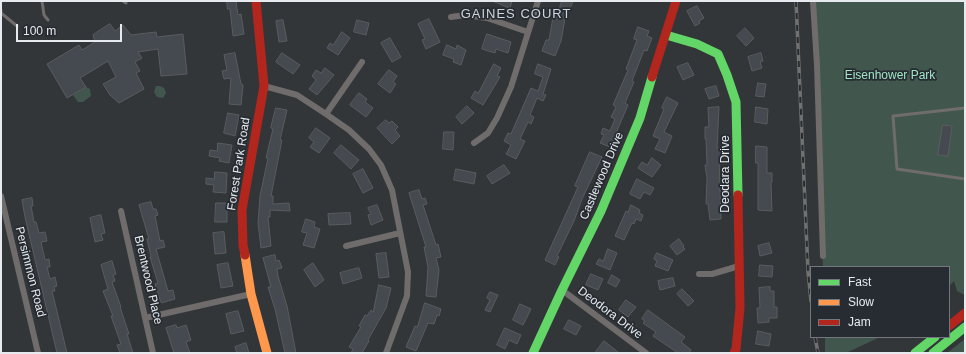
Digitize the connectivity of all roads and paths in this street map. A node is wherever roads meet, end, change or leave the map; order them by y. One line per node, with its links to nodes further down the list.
1 (42, 1): 8 (lane)
2 (256, 1): 13 (street, Forest Park Road)
3 (538, 1): 10 (street)
4 (676, 1): 11 (street, Castlewood Drive)
5 (813, 1): 22 (street)
6 (1, 12): 9 (lane)
7 (451, 18): 10 (street)
8 (48, 20)
9 (17, 26)
10 (528, 32): 16 (street)
11 (666, 35): 23 (street, Deodara Drive); 25 (street, Castlewood Drive)
12 (362, 62): 15 (street)
13 (264, 86): 15 (street); 26 (street, Forest Park Road)
14 (965, 108): 17 (lane)
15 (326, 114): 20 (street)
16 (474, 143)
17 (965, 179)
18 (1, 196): 32 (street, Persimmon Road)
19 (121, 211): 28 (street, Brentwood Place)
20 (400, 233): 21 (street); 35 (street)
21 (346, 246)
22 (823, 256)
23 (739, 266): 24 (street); 38 (street, Deodara Drive)
24 (699, 274)
25 (562, 290): 36 (street, Castlewood Drive); 37 (street, Deodora Drive)
26 (251, 294): 28 (street); 34 (street, Forest Park Road)
27 (965, 313): 29 (street)
28 (145, 318): 33 (street, Brentwood Place)
29 (950, 325)
30 (965, 327): 40 (street)
31 (934, 338): 39 (street)
32 (38, 353)
33 (153, 353)
34 (267, 353)
35 (386, 353)
36 (533, 353)
37 (646, 353)
38 (734, 353)
39 (915, 353)
40 (933, 353)

